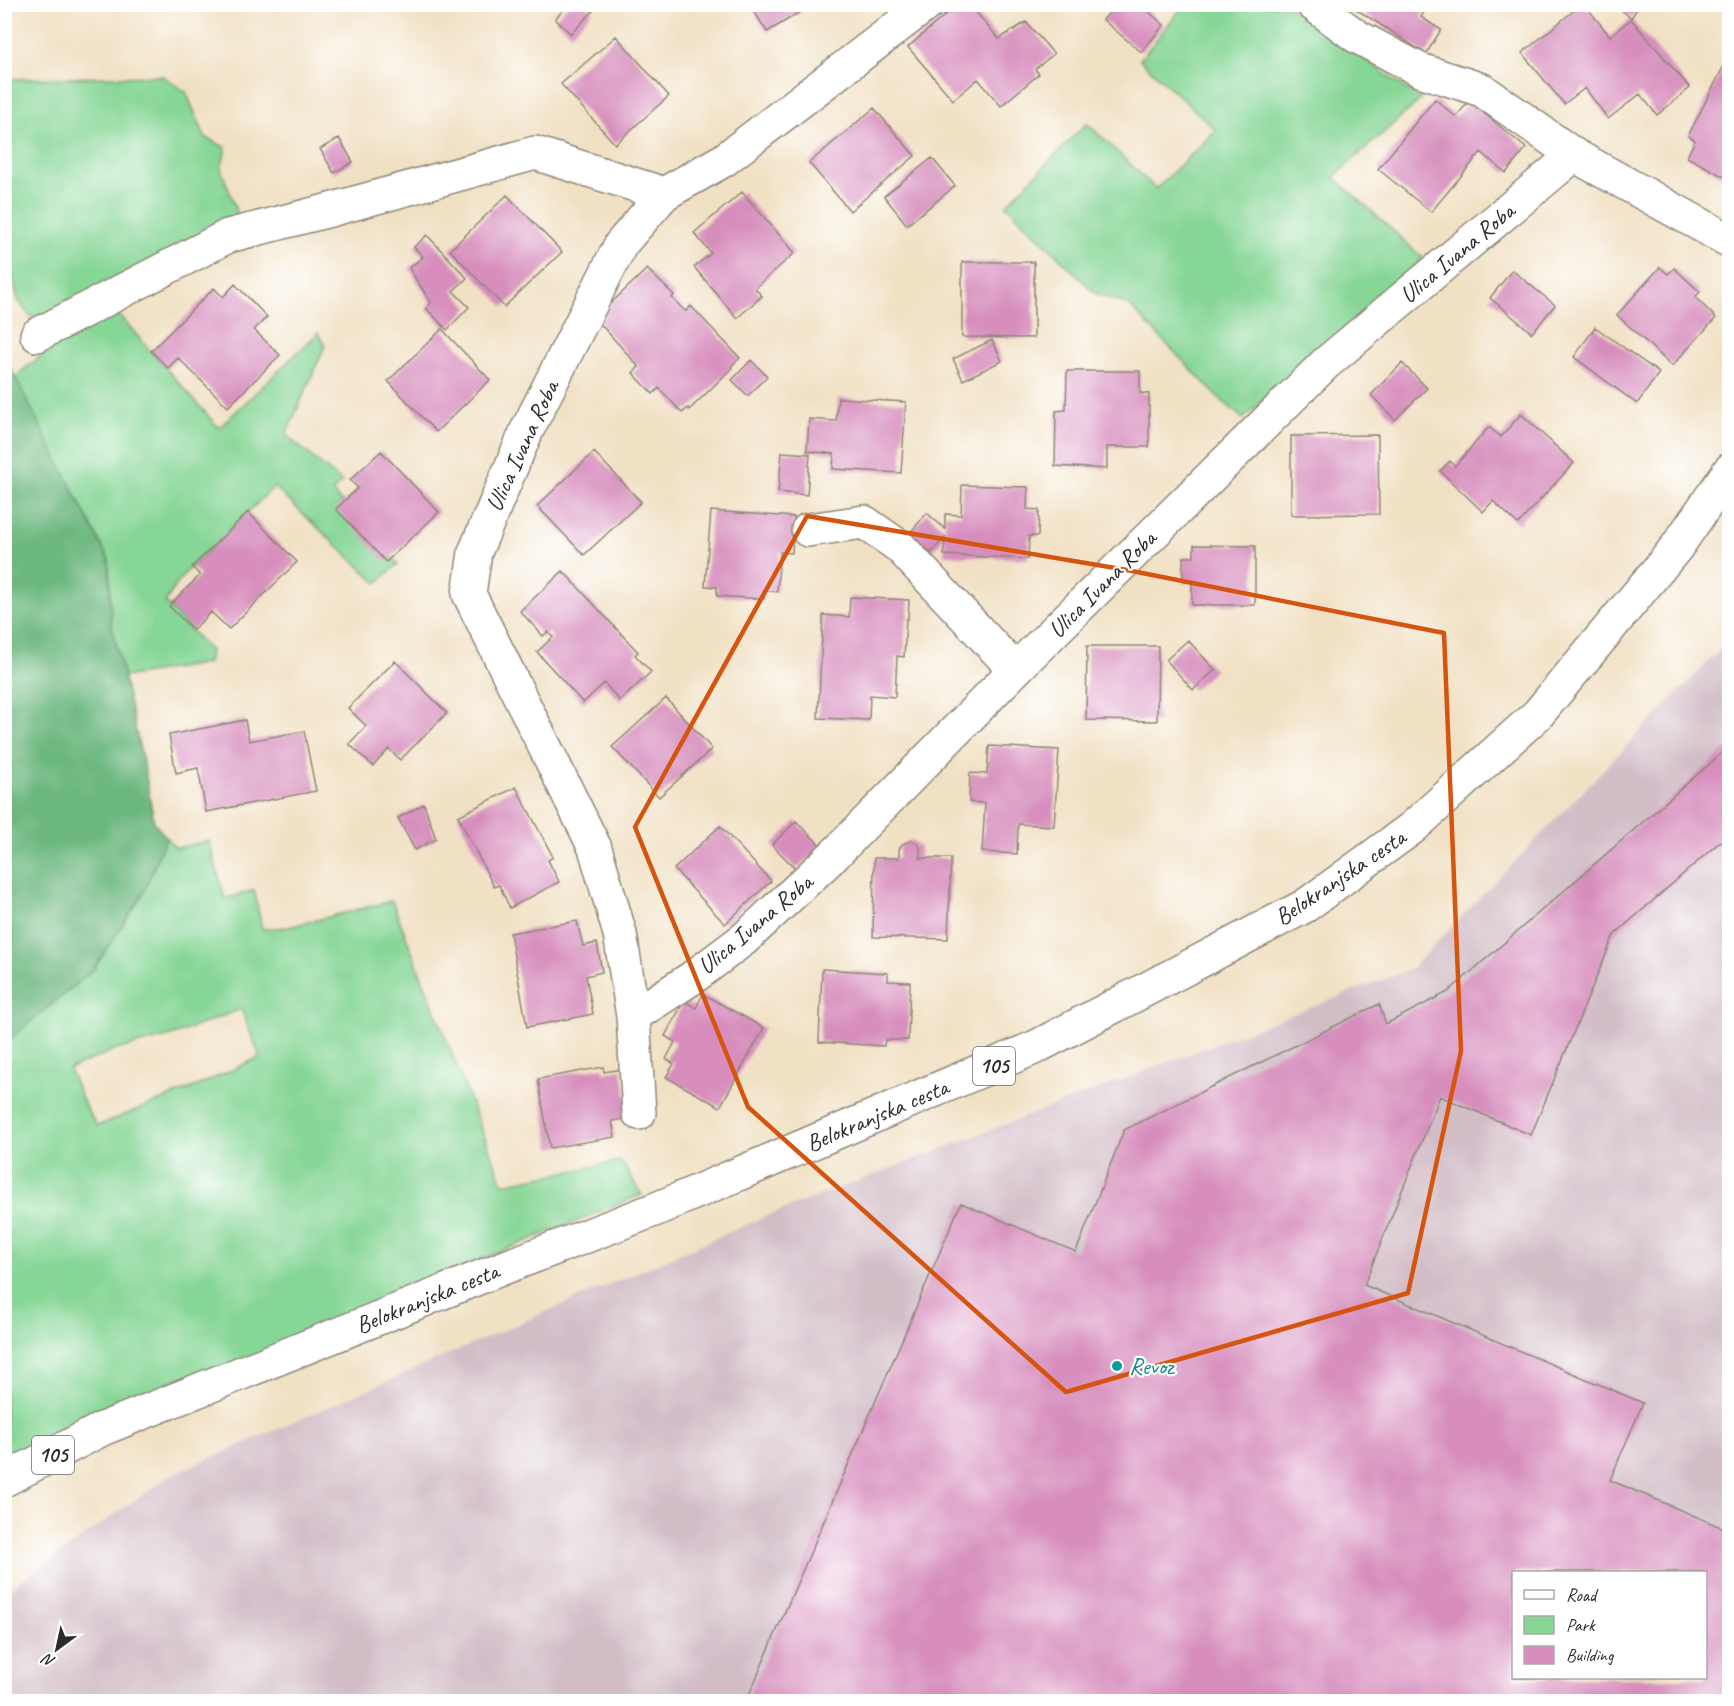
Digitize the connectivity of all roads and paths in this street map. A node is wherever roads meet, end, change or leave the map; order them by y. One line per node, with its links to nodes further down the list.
1 (927, 4): 4 (street, Ulica Ivana Roba)
2 (1313, 4): 3 (street)
3 (1574, 155): 5 (street); 9 (street, Ulica Ivana Roba)
4 (664, 194): 6 (street); 10 (street, Ulica Ivana Roba)
5 (1730, 241)
6 (37, 335)
7 (1730, 470): 12 (street, Belokranjska cesta / 105)
8 (808, 530): 9 (street)
9 (1015, 670): 10 (street, Ulica Ivana Roba)
10 (633, 1016): 11 (street, Ulica Ivana Roba)
11 (639, 1113)
12 (4, 1480)

